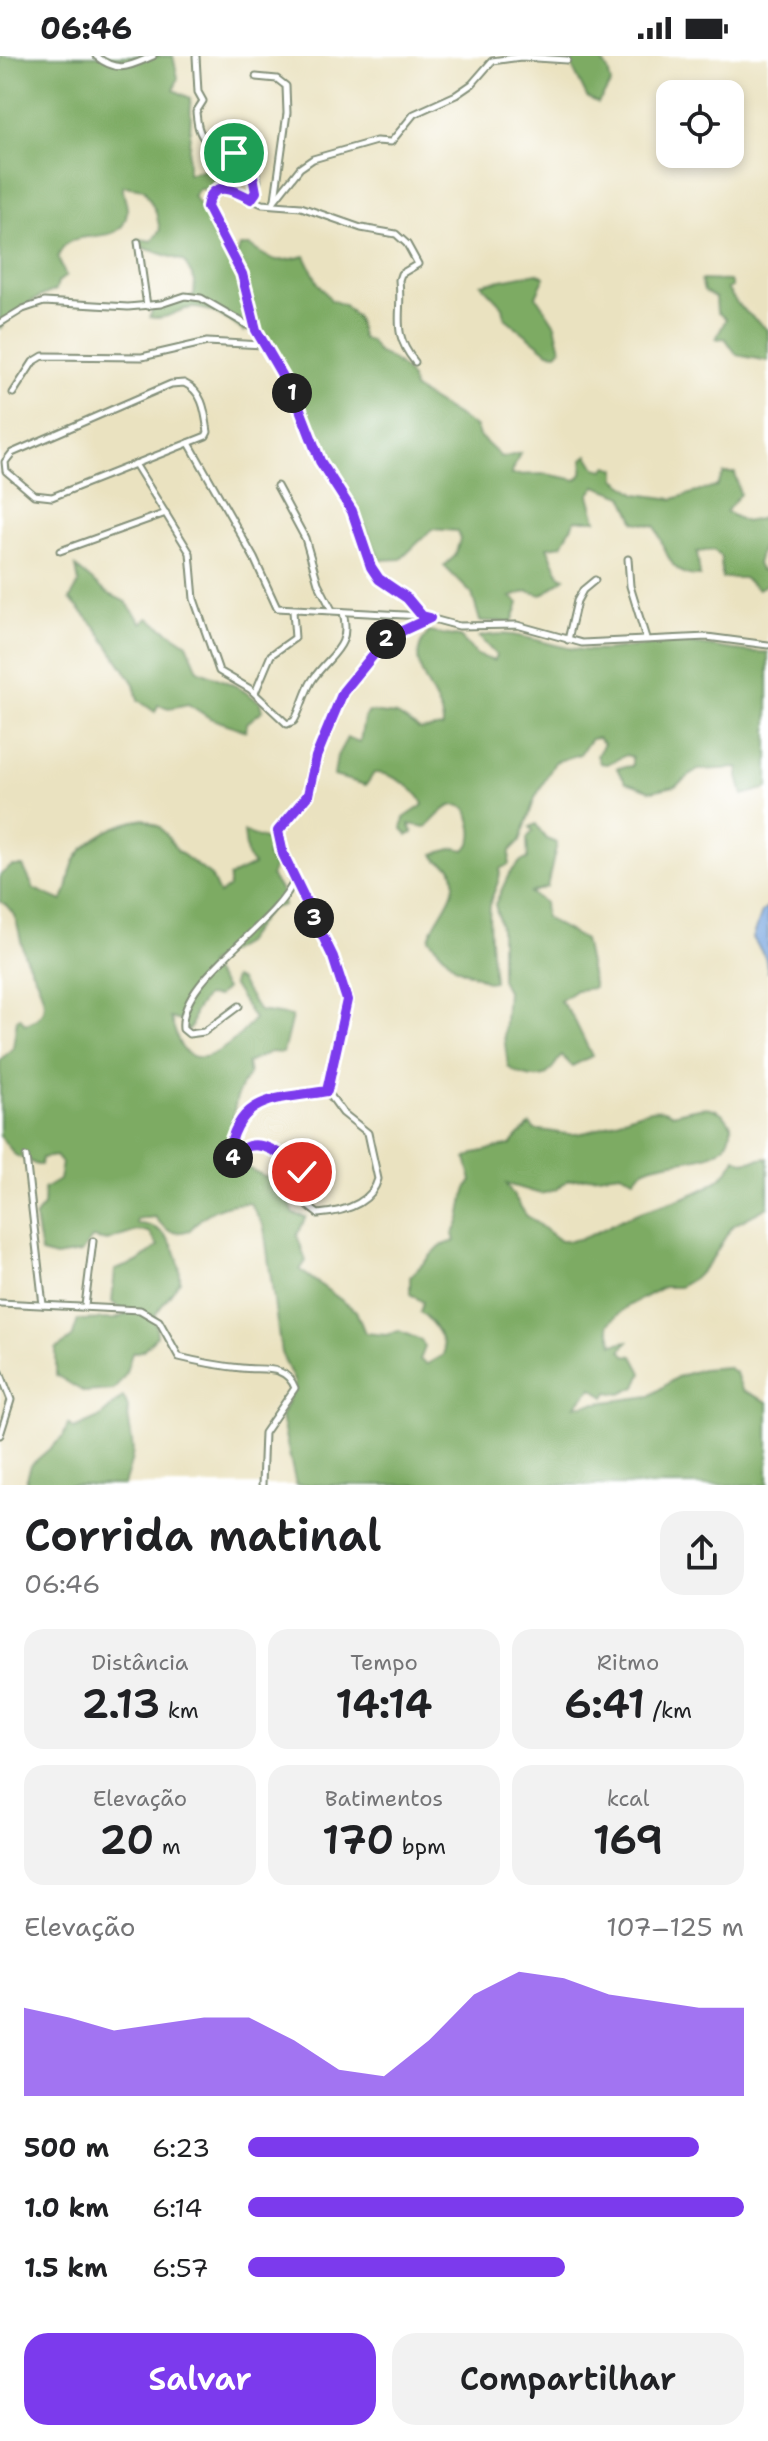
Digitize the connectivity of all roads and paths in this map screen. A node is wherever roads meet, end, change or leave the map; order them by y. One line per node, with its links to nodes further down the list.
1 (96, 56): 2 (street)
2 (153, 56)
3 (196, 56): 6 (street)
4 (567, 60): 7 (street)
5 (256, 77): 7 (street)
6 (251, 199): 7 (street); 11 (street)
7 (274, 203): 13 (street)
8 (138, 242): 9 (street)
9 (147, 306): 10 (street); 11 (street)
10 (0, 323)
11 (256, 330): 12 (street)
12 (264, 345): 14 (street); 25 (street)
13 (415, 362)
14 (13, 393)
15 (189, 443): 16 (street); 16 (street); 22 (street)
16 (135, 464): 18 (street)
17 (277, 486): 23 (street)
18 (166, 513): 19 (street); 30 (street)
19 (60, 551)
20 (628, 559): 27 (street)
21 (595, 580): 28 (street)
22 (293, 611): 23 (street); 30 (street)
23 (332, 611): 24 (street)
24 (343, 612): 25 (street); 30 (street)
25 (422, 616): 26 (street)
26 (430, 618): 28 (street); 31 (street)
27 (646, 638): 28 (street); 29 (street)
28 (568, 640)
29 (768, 645)
30 (255, 693)
31 (295, 879): 32 (street); 33 (street)
32 (239, 1006)
33 (327, 1091): 33 (street)
34 (26, 1157): 37 (street)
35 (93, 1241): 38 (street)
36 (0, 1303): 37 (street)
37 (43, 1305): 38 (street)
38 (85, 1306): 41 (street)
39 (0, 1372): 40 (street)
40 (0, 1435)
41 (262, 1485)

